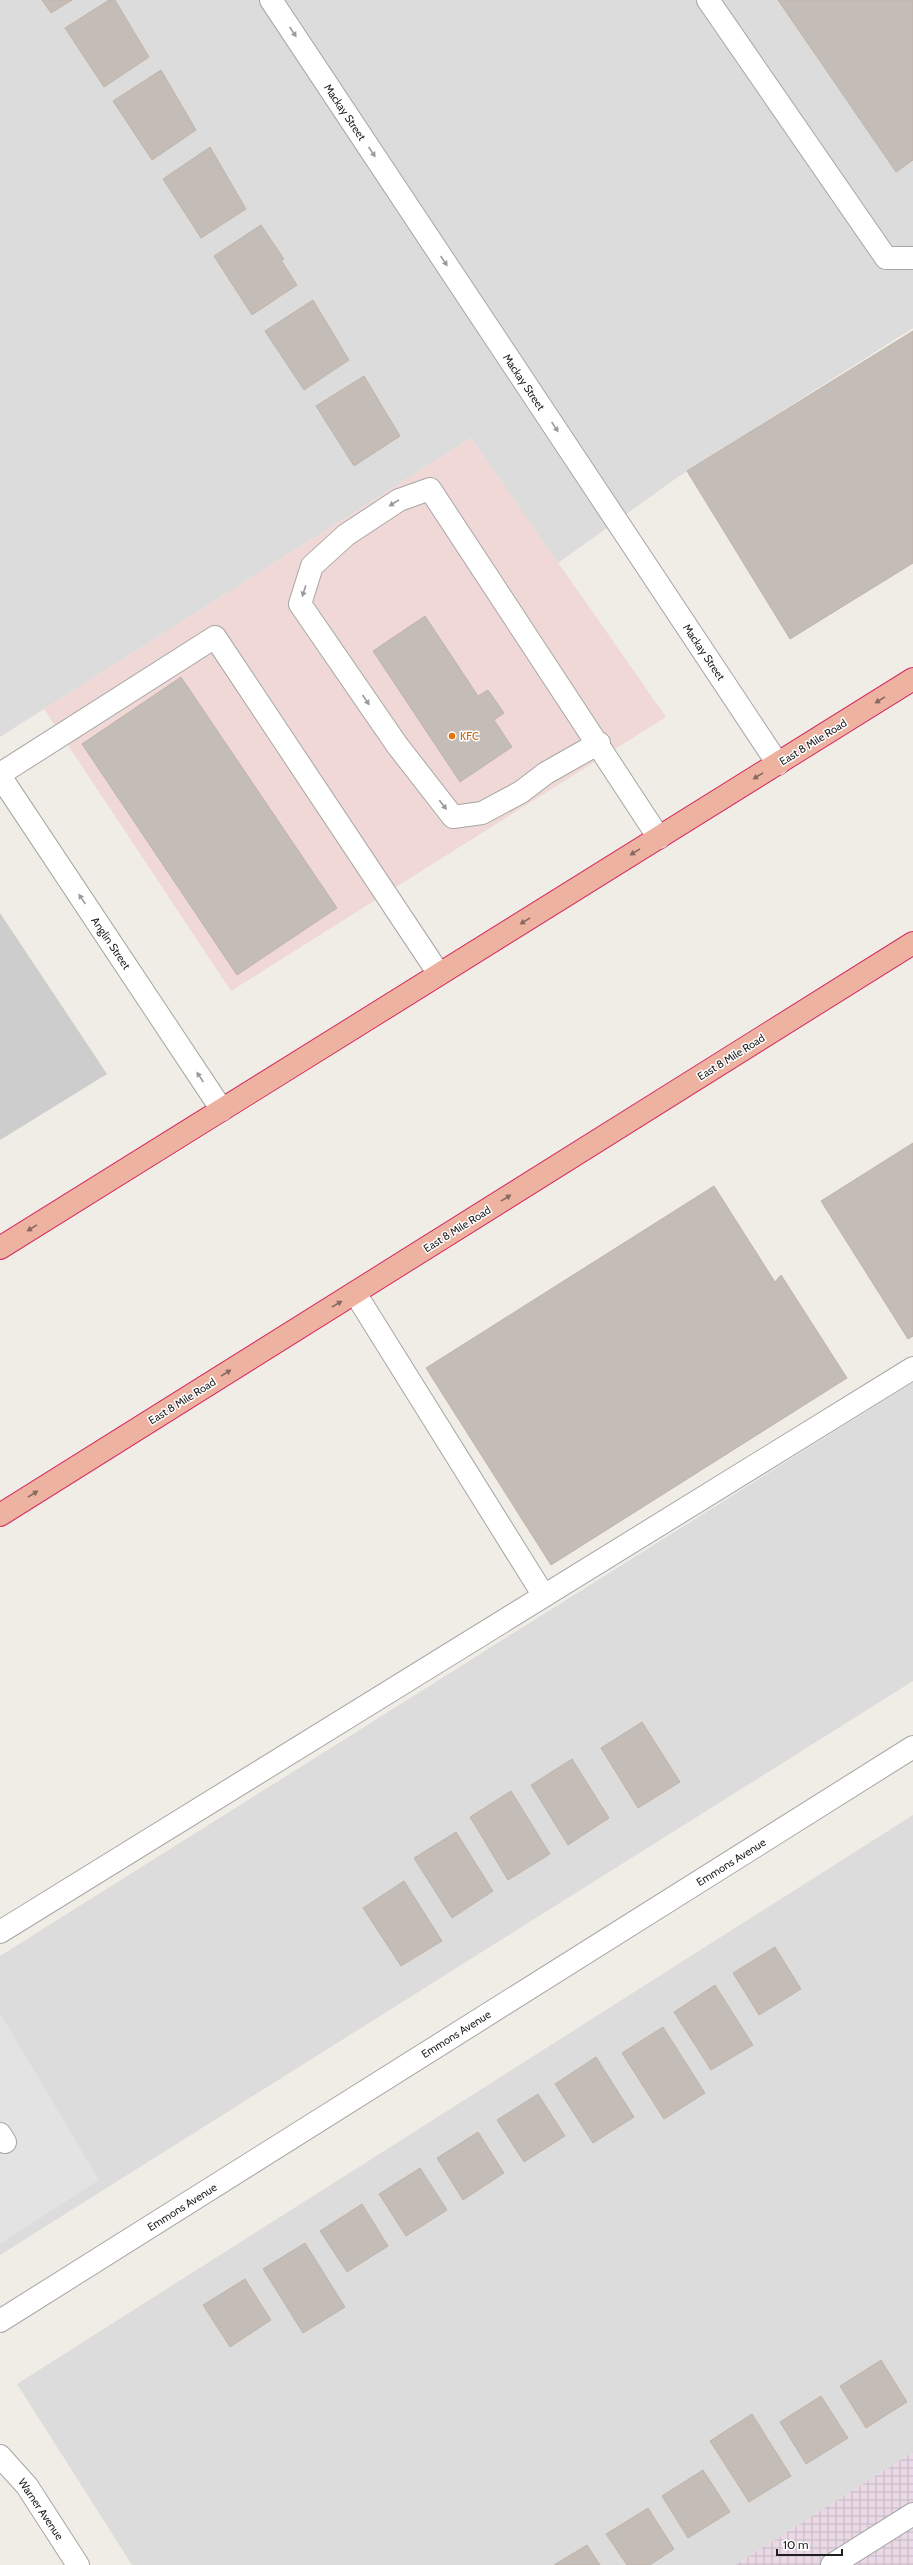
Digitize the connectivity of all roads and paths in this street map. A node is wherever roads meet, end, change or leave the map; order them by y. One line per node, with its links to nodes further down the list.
1 (271, 0): 6 (street, Mackay Street, one-way to 6)
2 (708, 0): 3 (street)
3 (913, 258)
4 (913, 679): 6 (highway, East 8 Mile Road, one-way to 6)
5 (599, 743): 5 (street, one-way to 5); 8 (street)
6 (778, 764): 8 (highway, East 8 Mile Road, one-way to 8)
7 (0, 775): 10 (street); 11 (street, Anglin Street, one-way to 7)
8 (659, 838): 10 (highway, East 8 Mile Road, one-way to 10)
9 (913, 944): 13 (highway, East 8 Mile Road, one-way to 9)
10 (438, 974): 11 (highway, East 8 Mile Road)
11 (222, 1110): 12 (highway, East 8 Mile Road, one-way to 12)
12 (0, 1248)
13 (355, 1293): 15 (highway, East 8 Mile Road, one-way to 13); 16 (street)
14 (913, 1368): 16 (street)
15 (0, 1515)
16 (544, 1596): 18 (street)
17 (913, 1747): 19 (street, Emmons Avenue)
18 (0, 1932)
19 (0, 2321)
20 (0, 2456): 22 (street, Warner Avenue)
21 (913, 2514): 23 (street)
22 (78, 2565)
23 (832, 2565)

